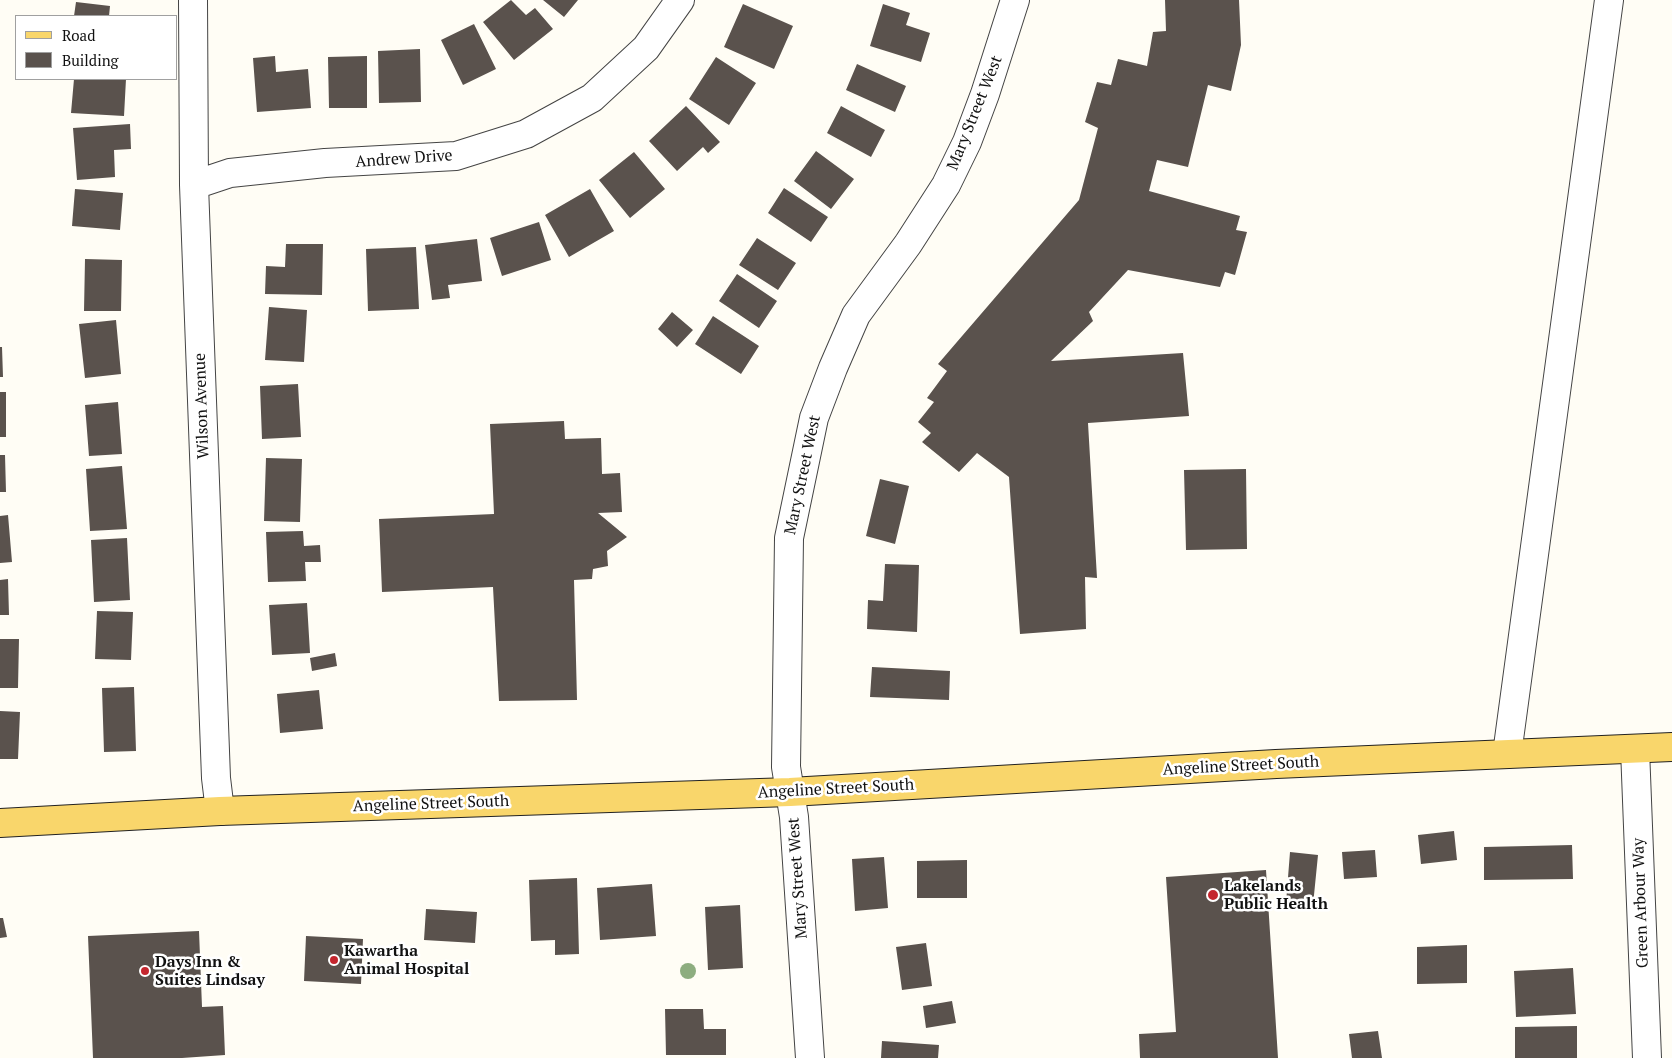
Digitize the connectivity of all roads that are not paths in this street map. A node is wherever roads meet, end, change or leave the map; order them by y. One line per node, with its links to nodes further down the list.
1 (193, 0): 5 (street, Wilson Avenue)
2 (680, 0): 5 (street, Andrew Drive)
3 (1015, 0): 9 (street, Mary Street West)
4 (1609, 0): 8 (street)
5 (194, 185): 10 (street, Wilson Avenue)
6 (1672, 747): 7 (main road, Angeline Street South)
7 (1636, 748): 8 (main road, Angeline Street South); 13 (street, Green Arbour Way)
8 (1507, 754): 9 (main road, Angeline Street South)
9 (790, 792): 10 (main road, Angeline Street South); 12 (street, Mary Street West)
10 (220, 811): 11 (main road, Angeline Street South)
11 (0, 823)
12 (810, 1058)
13 (1647, 1058)

